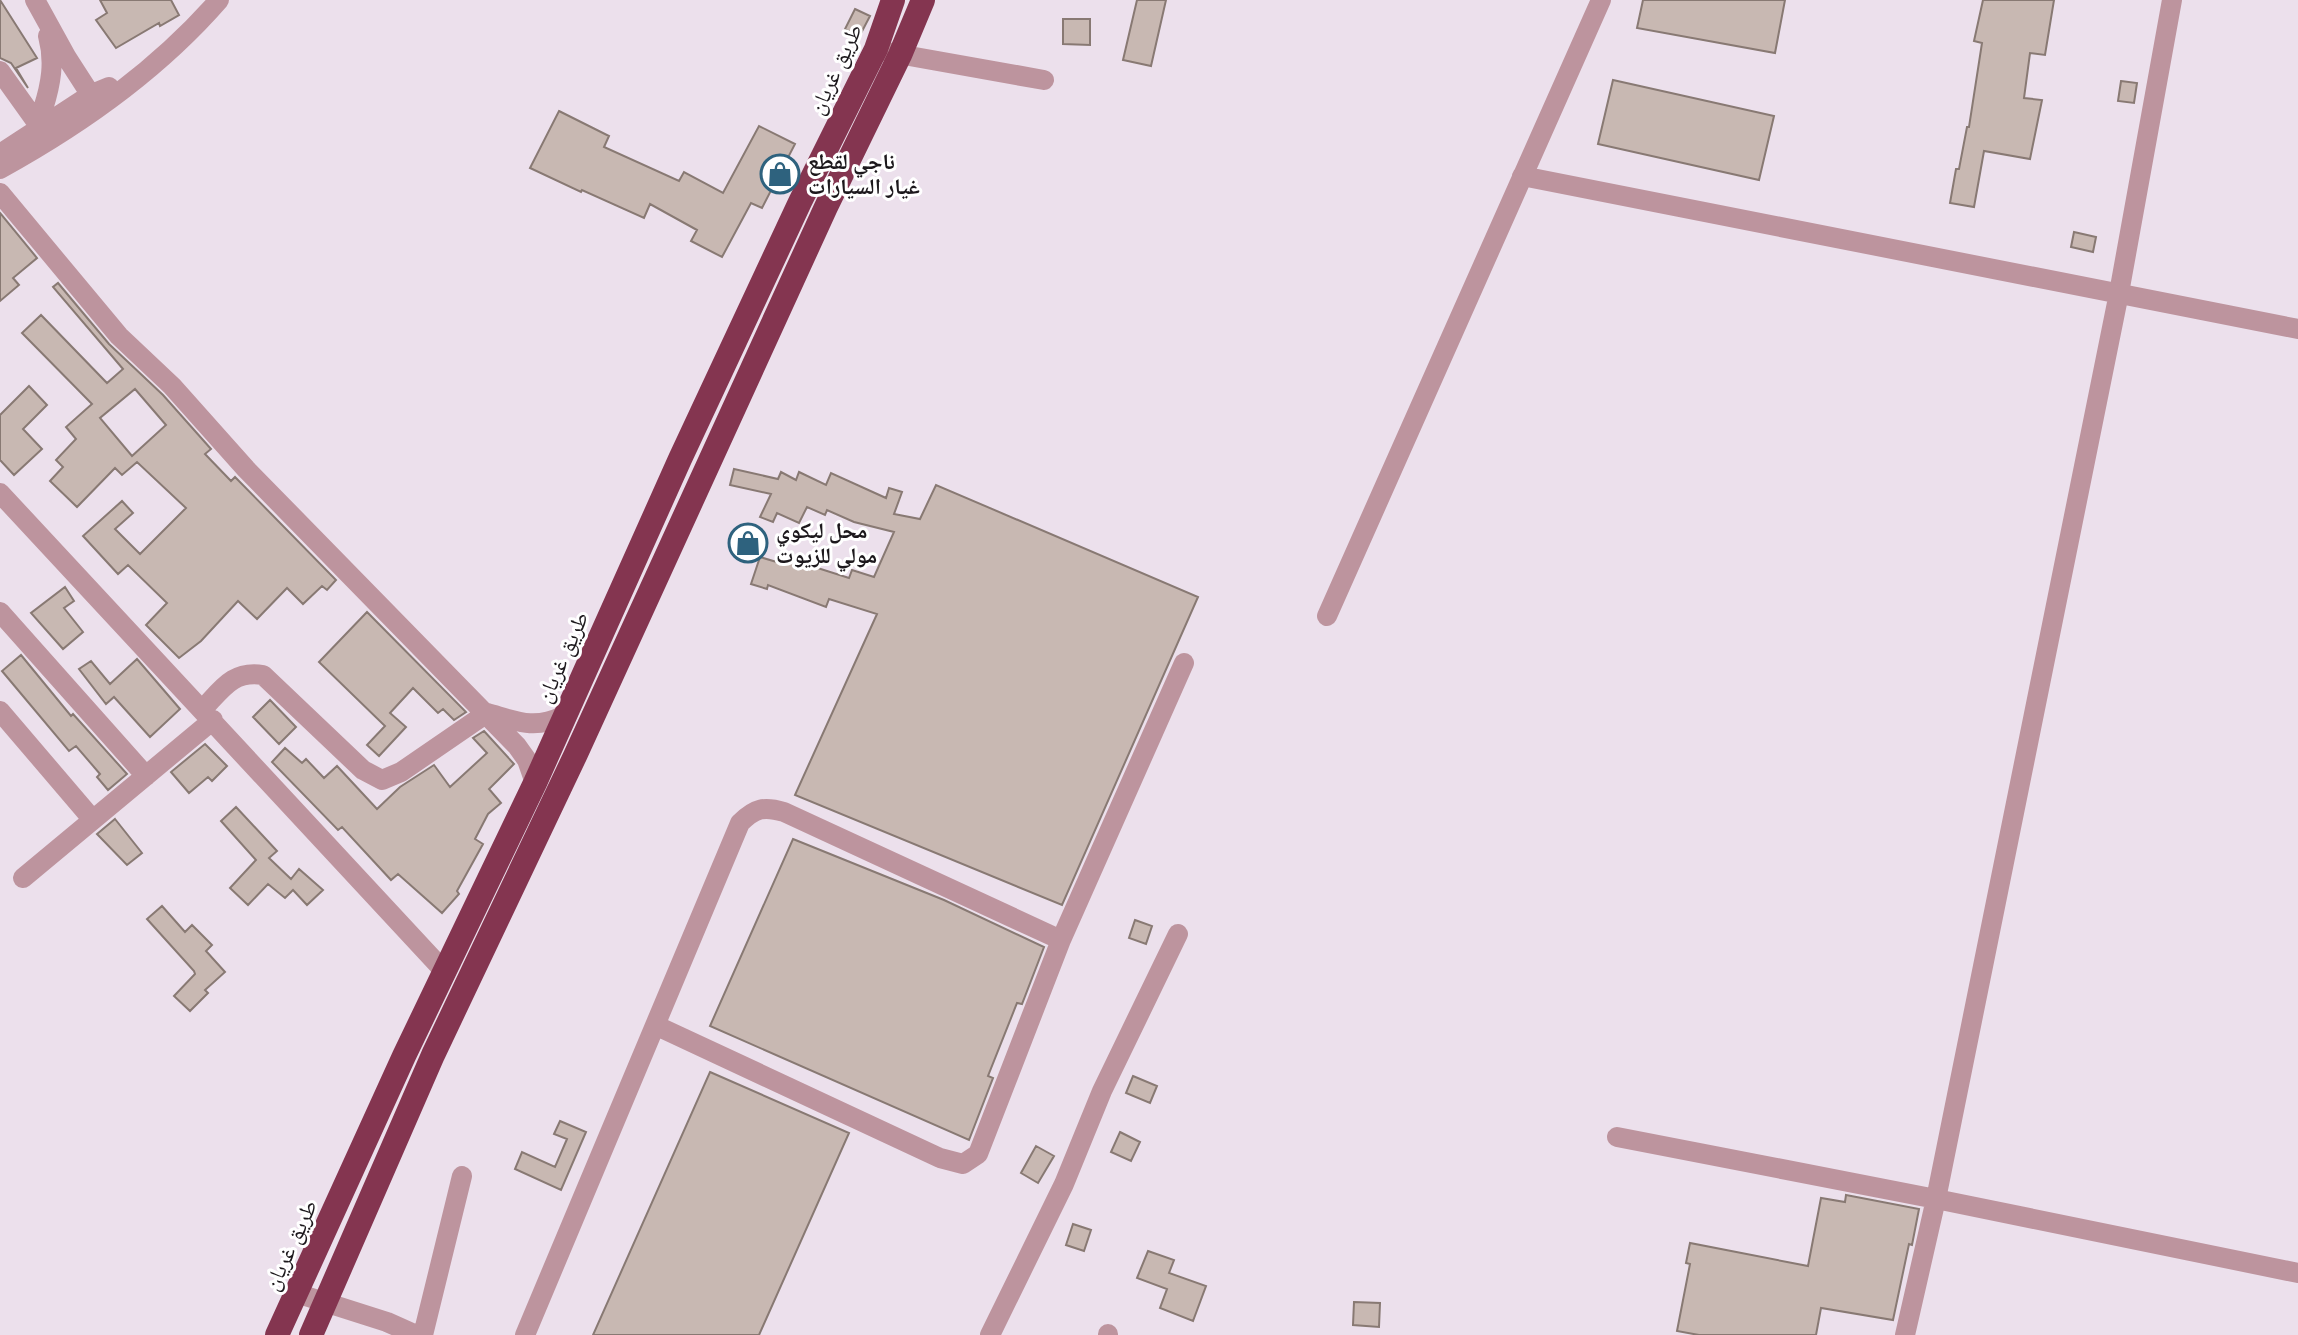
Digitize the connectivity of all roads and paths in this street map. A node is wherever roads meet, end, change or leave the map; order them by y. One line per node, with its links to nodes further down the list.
1 (219, 0): 11 (street)
2 (893, 0): 7 (highway, طريق غريان)
3 (923, 0): 8 (highway)
4 (1601, 0): 15 (street)
5 (2172, 0): 17 (street)
6 (39, 6): 11 (street); 12 (street)
7 (876, 49): 8 (street); 26 (highway, طريق غريان)
8 (900, 55): 10 (street); 40 (highway)
9 (0, 71): 12 (street)
10 (1044, 80)
11 (94, 100): 12 (street); 14 (street)
12 (46, 123): 13 (street)
13 (0, 154)
14 (0, 169)
15 (1522, 176): 17 (street); 21 (street)
16 (0, 193): 24 (street)
17 (2119, 293): 18 (street); 37 (street)
18 (2298, 329)
19 (0, 493): 25 (street)
20 (0, 612): 27 (street)
21 (1327, 616)
22 (1184, 663): 32 (street)
23 (0, 711): 29 (street)
24 (487, 713): 25 (street); 26 (street); 28 (street)
25 (208, 715): 27 (street); 33 (street)
26 (563, 716): 28 (highway, طريق غريان)
27 (146, 776): 29 (street)
28 (535, 783): 33 (highway, طريق غريان)
29 (93, 820): 30 (street)
30 (23, 878)
31 (1178, 934): 46 (street)
32 (1061, 940): 34 (street); 34 (street)
33 (445, 972): 39 (highway, طريق غريان)
34 (657, 1026): 45 (street)
35 (1617, 1137): 37 (street)
36 (462, 1176): 44 (street)
37 (1936, 1199): 38 (street); 47 (street)
38 (2298, 1273)
39 (296, 1293): 40 (street); 41 (highway, طريق غريان)
40 (326, 1302): 42 (highway); 43 (street)
41 (277, 1335)
42 (311, 1335)
43 (416, 1335)
44 (423, 1335)
45 (525, 1335)
46 (990, 1335)
47 (1905, 1335)

